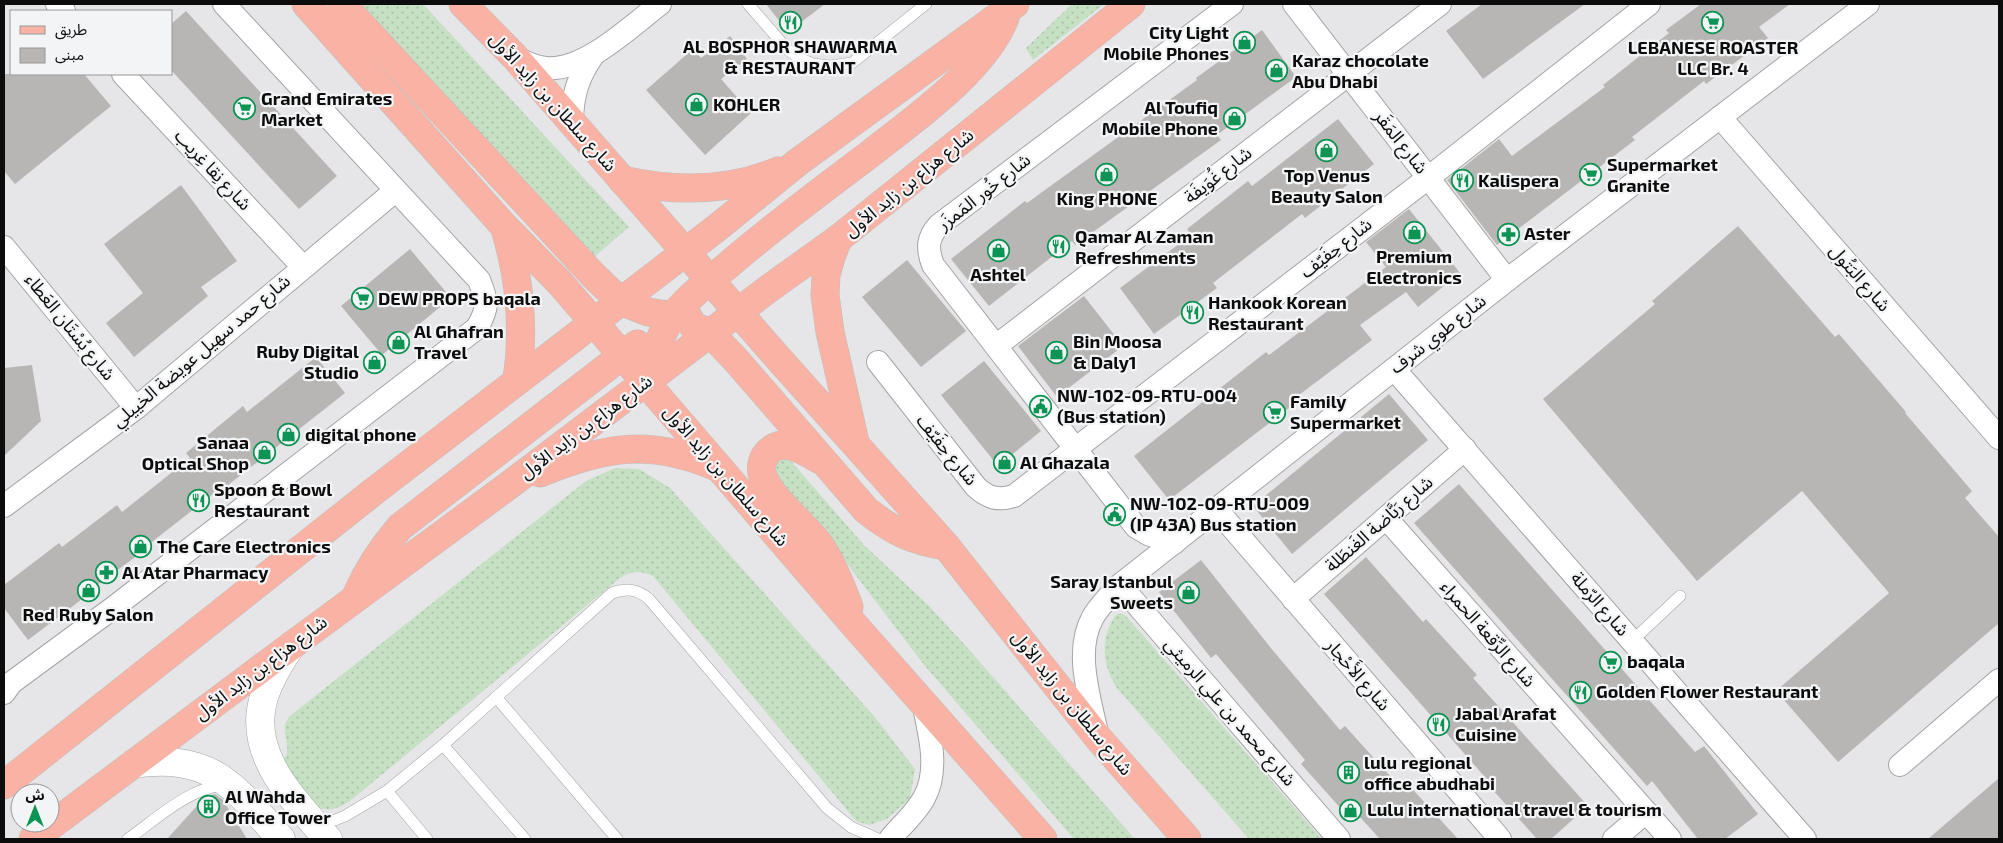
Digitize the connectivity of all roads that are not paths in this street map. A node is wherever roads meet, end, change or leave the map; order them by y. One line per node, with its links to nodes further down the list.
1 (224, 4): 24 (street)
2 (306, 4): 25 (main road, شارع سلطان بن زايد الأول)
3 (342, 4): 32 (main road)
4 (463, 4): 16 (main road, شارع سلطان بن زايد الأول)
5 (660, 4): 15 (street)
6 (748, 4): 7 (lane)
7 (926, 4)
8 (1131, 4): 26 (main road, شارع هزاع بن زايد الأول)
9 (1232, 4): 37 (street, شارع خُور المَمزَر)
10 (1294, 4): 17 (street, شارع المَقَر)
11 (1440, 4): 17 (street, شارع غُوَيفَة)
12 (1649, 4): 22 (street, شارع حِفَيّف)
13 (1868, 4): 19 (street, شارع طوي شرف)
14 (1012, 6): 21 (main road); 30 (main road)
15 (594, 54): 16 (street); 20 (street)
16 (514, 56): 20 (main road, شارع سلطان بن زايد الأول)
17 (1349, 74): 22 (street, شارع المَقَر); 37 (street, شارع غُوَيفَة)
18 (123, 75): 29 (street, شارع نِقا غِريب)
19 (1720, 117): 31 (street, شارع طوي شرف); 44 (street, شارع البَتُول)
20 (572, 123): 23 (main road, شارع سلطان بن زايد الأول)
21 (798, 162): 23 (main road); 28 (main road)
22 (1428, 178): 31 (street, شارع المَقَر); 46 (street, شارع حِفَيّف)
23 (622, 180): 28 (main road, شارع سلطان بن زايد الأول)
24 (395, 191): 29 (street, شارع حمد سهيل عويضة الخييلي); 66 (street)
25 (504, 225): 35 (main road, شارع سلطان بن زايد الأول); 41 (main road)
26 (838, 239): 33 (main road, شارع هزاع بن زايد الأول); 45 (main road)
27 (4, 247): 43 (street, شارع بُسْتَان العَطاء)
28 (684, 252): 30 (main road, شارع سلطان بن زايد الأول); 32 (main road); 34 (main road)
29 (303, 267): 43 (street, شارع حمد سهيل عويضة الخييلي)
30 (710, 280): 33 (main road, شارع سلطان بن زايد الأول); 34 (main road)
31 (1507, 280): 40 (street, شارع طوي شرف)
32 (620, 301): 34 (main road); 35 (main road)
33 (738, 312): 34 (main road); 36 (main road, شارع هزاع بن زايد الأول); 45 (main road, شارع سلطان بن زايد الأول)
34 (667, 317): 35 (main road); 36 (main road); 38 (main road); 42 (main road)
35 (593, 322): 38 (main road, شارع سلطان بن زايد الأول); 41 (main road)
36 (710, 333): 42 (main road, شارع هزاع بن زايد الأول); 48 (main road)
37 (996, 346): 46 (street, شارع خُور المَمزَر)
38 (622, 355): 42 (main road, شارع سلطان بن زايد الأول); 60 (main road)
39 (878, 362): 46 (street, شارع حِفَيّف)
40 (1394, 369): 47 (street, شارع الرّملة); 52 (street, شارع طوي شرف)
41 (517, 380): 73 (main road)
42 (645, 382): 49 (main road, شارع سلطان بن زايد الأول); 50 (main road, شارع هزاع بن زايد الأول)
43 (136, 408): 51 (street, شارع حمد سهيل عويضة الخييلي)
44 (1999, 438)
45 (855, 444): 56 (main road, شارع سلطان بن زايد الأول)
46 (1075, 449): 54 (street, شارع خُور المَمزَر)
47 (1465, 449): 53 (street, شارع رَبَّاضة الغَنطَلة); 63 (street, شارع الرّملة)
48 (822, 461): 56 (main road); 62 (main road)
49 (720, 468): 50 (main road); 62 (main road, شارع سلطان بن زايد الأول)
50 (508, 486): 60 (main road, شارع هزاع بن زايد الأول)
51 (6, 503)
52 (1217, 510): 55 (street, شارع طوي شرف); 61 (street, شارع الأَحْجار)
53 (1386, 518): 61 (street, شارع رَبَّاضة الغَنطَلة); 76 (street, شارع الرِّقعة الحمراء)
54 (1136, 527): 55 (street, شارع خُور المَمزَر); 57 (street, شارع خُور المَمزَر)
55 (1174, 543): 57 (street, شارع طوي شرف)
56 (946, 546): 69 (main road, شارع سلطان بن زايد الأول)
57 (1142, 569): 58 (street, شارع طوي شرف)
58 (1120, 585): 69 (street, شارع طوي شرف); 89 (street, شارع محمد بن علي الرميثي)
59 (1680, 596): 63 (lane)
60 (354, 599): 64 (main road, شارع هزاع بن زايد الأول)
61 (1293, 599): 90 (street, شارع الأَحْجار)
62 (856, 628): 68 (main road, شارع سلطان بن زايد الأول)
63 (1632, 641): 78 (street, شارع الرّملة)
64 (291, 646): 71 (main road, شارع هزاع بن زايد الأول); 77 (street)
65 (1999, 680): 72 (street)
66 (4, 693)
67 (496, 697): 70 (lane); 84 (lane); 85 (lane)
68 (923, 703): 86 (street); 87 (main road, شارع سلطان بن زايد الأول)
69 (1099, 739): 88 (main road, شارع سلطان بن زايد الأول)
70 (443, 744): 75 (lane); 83 (lane)
71 (133, 764): 74 (street); 79 (main road, شارع هزاع بن زايد الأول)
72 (1900, 764)
73 (4, 785)
74 (231, 785): 80 (lane); 81 (street)
75 (387, 791): 77 (lane); 82 (lane)
76 (1646, 812): 91 (street); 92 (street, شارع الرِّقعة الحمراء)
77 (320, 830)
78 (1801, 838)
79 (33, 839)
80 (128, 839)
81 (281, 839)
82 (427, 839)
83 (525, 839)
84 (617, 839)
85 (878, 839)
86 (890, 839)
87 (1043, 839)
88 (1187, 839)
89 (1339, 839)
90 (1500, 839)
91 (1614, 839)
92 (1670, 839)

